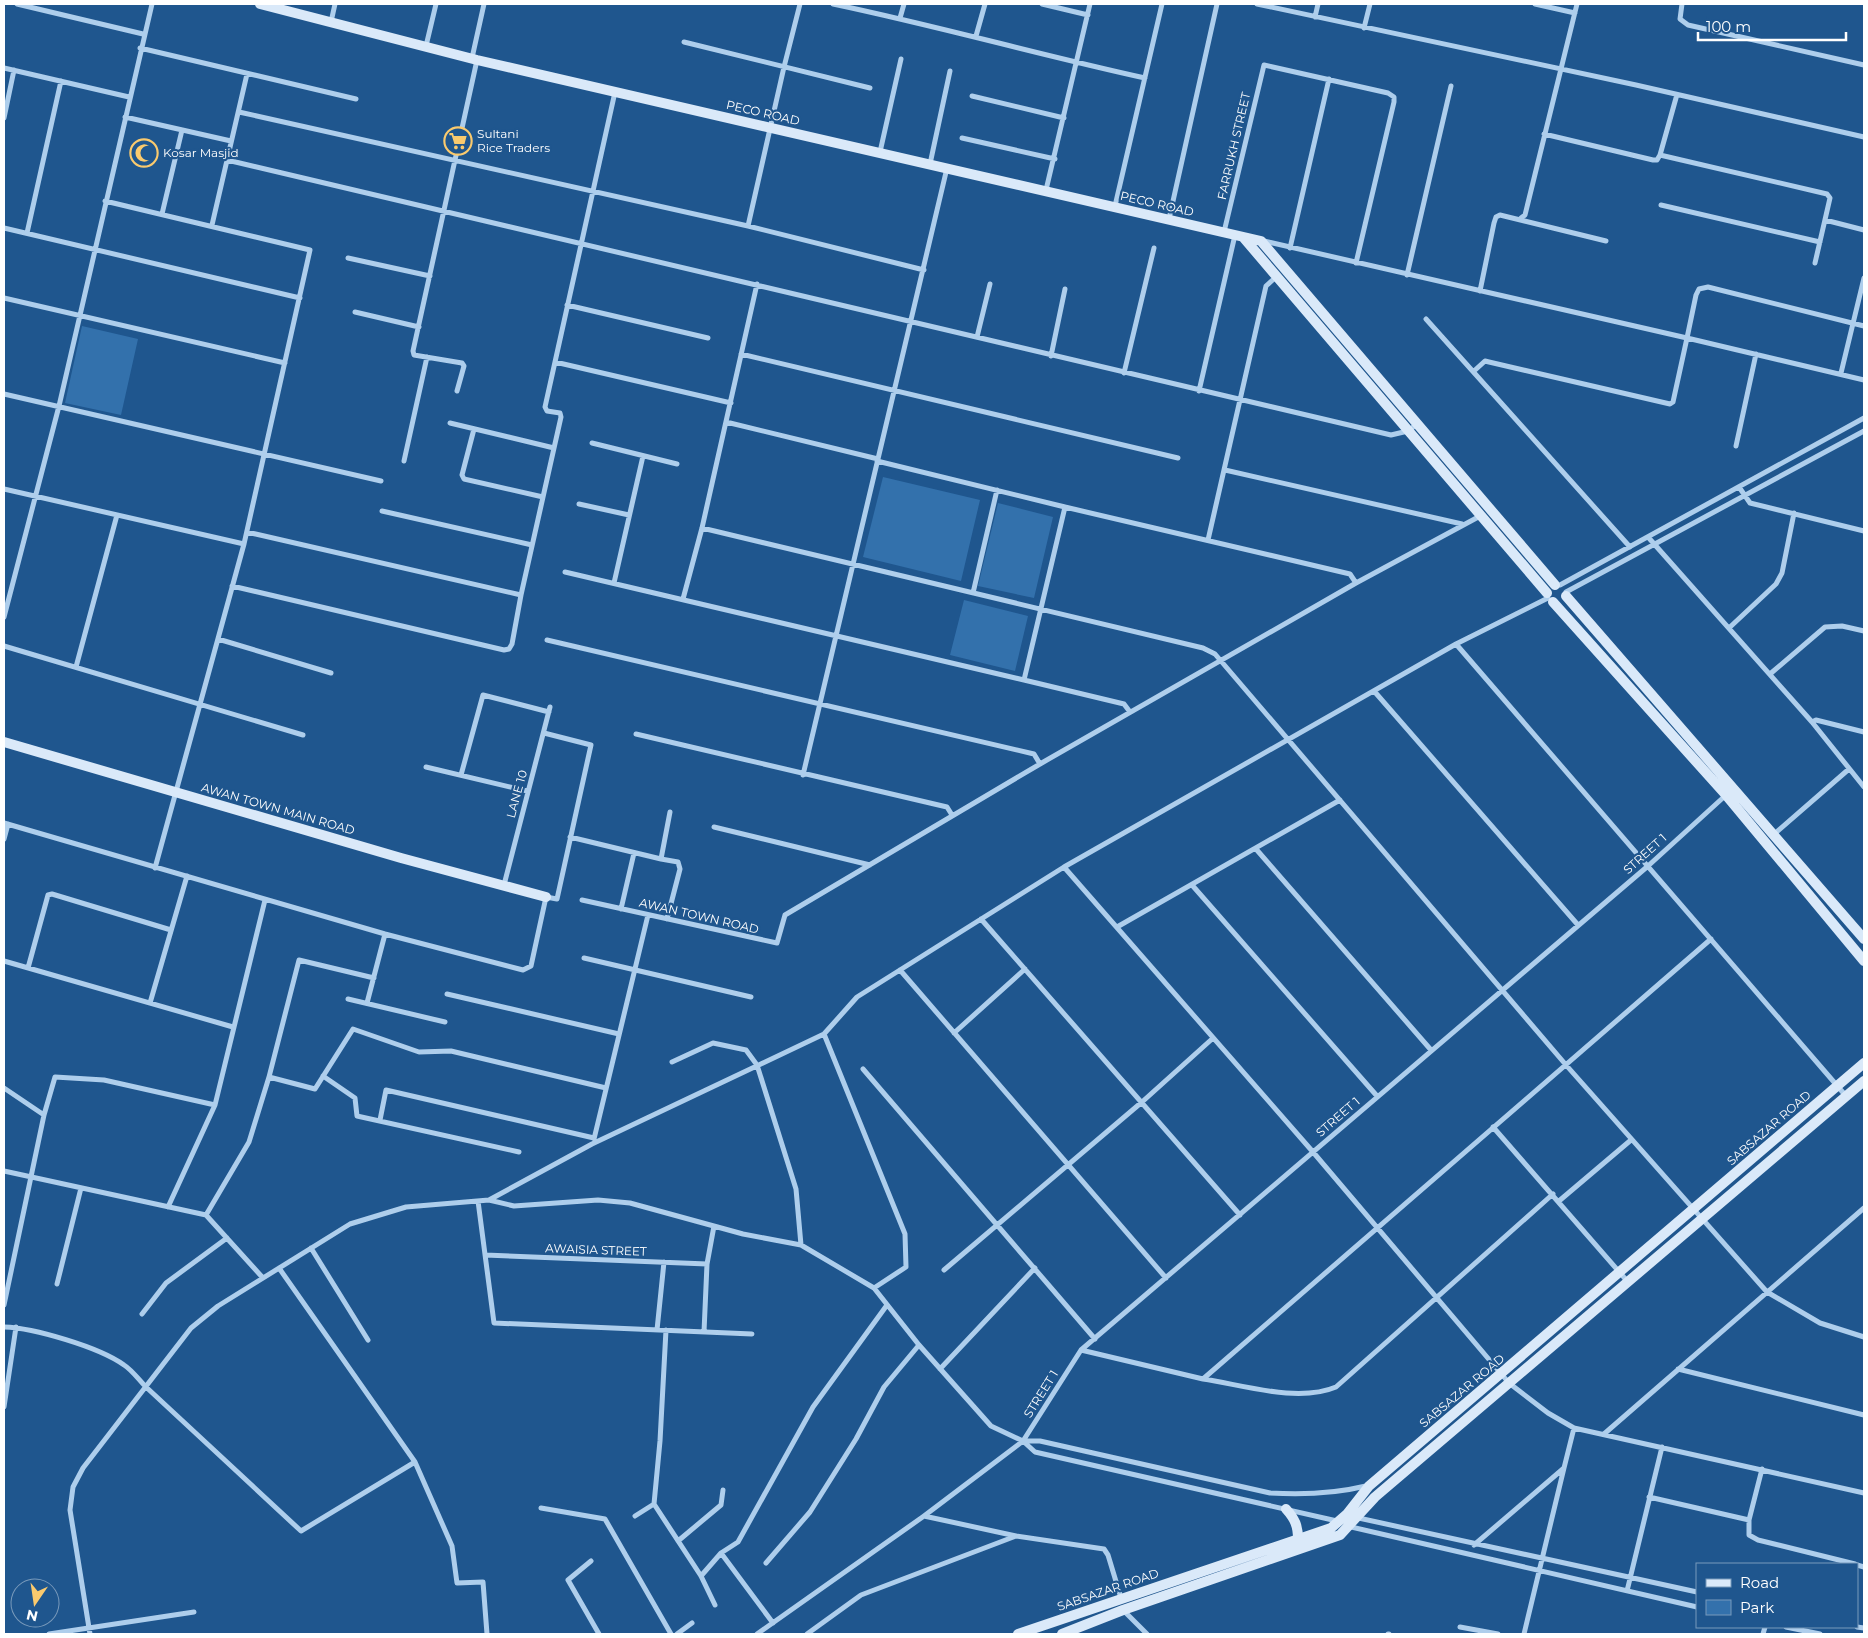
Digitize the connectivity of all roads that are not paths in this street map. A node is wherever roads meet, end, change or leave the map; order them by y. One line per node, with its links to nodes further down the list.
1 (17, 4): 28 (street)
2 (152, 4): 28 (street)
3 (260, 4): 26 (street, PECO ROAD)
4 (335, 4): 26 (street)
5 (436, 4): 31 (street)
6 (484, 4): 34 (street)
7 (800, 4): 37 (street)
8 (833, 4): 21 (street)
9 (904, 4): 25 (street)
10 (985, 4): 29 (street)
11 (1042, 4): 23 (street)
12 (1090, 4): 23 (street)
13 (1162, 4): 43 (street)
14 (1217, 4): 78 (street)
15 (1257, 4): 24 (street)
16 (1318, 4): 24 (street)
17 (1370, 4): 27 (street)
18 (1535, 4): 22 (street)
19 (1577, 4): 22 (street)
20 (1682, 4): 36 (street)
21 (849, 5): 25 (street)
22 (1575, 13): 41 (street)
23 (1088, 15): 35 (street)
24 (1315, 17): 27 (street)
25 (900, 18): 29 (street)
26 (331, 22): 31 (street, PECO ROAD)
27 (1364, 28): 41 (street)
28 (143, 34): 32 (street)
29 (976, 36): 35 (street)
30 (684, 42): 37 (street)
31 (426, 46): 34 (street, PECO ROAD)
32 (140, 48): 42 (street); 50 (street)
33 (901, 58): 63 (street)
34 (474, 59): 48 (street, PECO ROAD); 67 (street)
35 (1077, 63): 43 (street); 56 (street)
36 (1864, 65)
37 (784, 67): 47 (street); 57 (street)
38 (4, 68): 39 (street)
39 (14, 70): 45 (street); 55 (street)
40 (950, 70): 68 (street)
41 (1562, 70): 59 (street); 61 (street)
42 (247, 74): 52 (street); 53 (street)
43 (1145, 78): 74 (street)
44 (1329, 79): 84 (street, FARRUKH STREET); 92 (street); 95 (street)
45 (61, 81): 50 (street); 85 (street)
46 (1451, 86): 99 (street)
47 (870, 88)
48 (616, 91): 57 (street, PECO ROAD); 71 (street)
49 (972, 96): 56 (street)
50 (129, 97): 54 (street)
51 (1676, 98): 64 (street)
52 (356, 99)
53 (239, 112): 62 (street); 67 (street)
54 (125, 117): 58 (street); 72 (street)
55 (4, 118)
56 (1064, 118): 65 (street)
57 (770, 127): 63 (street, PECO ROAD); 81 (street)
58 (182, 130): 62 (street); 76 (street)
59 (1544, 134): 64 (street); 77 (street)
60 (962, 138): 65 (street)
61 (1864, 138)
62 (231, 141): 66 (street)
63 (880, 152): 68 (street, PECO ROAD)
64 (1660, 155): 79 (street)
65 (1055, 158): 70 (street)
66 (227, 160): 75 (street); 80 (street)
67 (455, 160): 71 (street); 75 (street)
68 (930, 164): 69 (street, PECO ROAD)
69 (947, 168): 70 (street, PECO ROAD); 98 (street)
70 (1046, 190): 74 (street, PECO ROAD)
71 (592, 192): 81 (street); 89 (street)
72 (105, 201): 76 (street); 93 (street)
73 (1661, 205): 90 (street)
74 (1114, 206): 78 (street, PECO ROAD)
75 (443, 211): 89 (street); 100 (street)
76 (162, 214): 80 (street)
77 (1521, 218): 88 (street); 106 (street)
78 (1168, 219): 84 (street, PECO ROAD)
79 (1825, 220): 83 (street); 90 (street)
80 (212, 225): 108 (street)
81 (748, 226): 98 (street)
82 (4, 228): 85 (street)
83 (1864, 230)
84 (1224, 232): 86 (street, PECO ROAD)
85 (27, 233): 93 (street)
86 (1239, 236): 87 (street, PECO ROAD); 101 (street); 131 (street)
87 (1261, 241): 92 (street); 97 (street)
88 (1606, 241)
89 (581, 242): 103 (street); 109 (street)
90 (1820, 242): 96 (street)
91 (1154, 248): 127 (street)
92 (1290, 248): 95 (street)
93 (95, 250): 108 (street); 111 (street)
94 (348, 258): 100 (street)
95 (1356, 263): 99 (street)
96 (1815, 263)
97 (1285, 269): 101 (street); 140 (street)
98 (924, 270): 113 (street)
99 (1407, 274): 106 (street)
100 (430, 276): 116 (street)
101 (1276, 277): 134 (street); 142 (street)
102 (1864, 278): 114 (street)
103 (757, 284): 113 (street); 120 (street)
104 (990, 284): 117 (street)
105 (1065, 289): 122 (street)
106 (1480, 291): 119 (street)
107 (4, 298): 111 (street)
108 (300, 298): 125 (street)
109 (568, 305): 118 (street); 124 (street)
110 (356, 312): 116 (street)
111 (80, 315): 125 (street); 136 (street)
112 (1426, 319): 126 (street)
113 (910, 322): 117 (street); 132 (street)
114 (1854, 323): 115 (street); 119 (street); 128 (street)
115 (1864, 326)
116 (419, 327): 123 (street)
117 (977, 337): 122 (street)
118 (708, 338)
119 (1686, 338): 121 (street); 126 (street)
120 (741, 354): 132 (street); 135 (street)
121 (1756, 354): 128 (street); 145 (street)
122 (1050, 356): 127 (street)
123 (428, 357): 130 (street); 151 (street)
124 (555, 362): 135 (street); 146 (street)
125 (285, 363): 147 (street)
126 (1474, 371): 178 (street)
127 (1124, 373): 131 (street)
128 (1841, 373): 129 (street)
129 (1864, 380)
130 (457, 391)
131 (1199, 391): 134 (street)
132 (894, 392): 149 (street); 150 (street)
133 (4, 394): 136 (street)
134 (1240, 401): 142 (street); 153 (street)
135 (731, 404): 138 (street)
136 (59, 406): 147 (street); 158 (street)
137 (1864, 418): 155 (street)
138 (726, 422): 150 (street); 170 (street)
139 (450, 423): 141 (street)
140 (1417, 424): 142 (street); 163 (street)
141 (474, 429): 146 (street); 159 (street)
142 (1408, 431): 168 (street)
143 (1864, 431): 160 (street)
144 (592, 443): 148 (street)
145 (1736, 446)
146 (554, 448): 159 (street)
147 (265, 454): 154 (street); 172 (street)
148 (644, 456): 152 (street); 167 (street)
149 (1178, 458)
150 (877, 460): 157 (street); 179 (street)
151 (404, 461)
152 (677, 464)
153 (1224, 470): 169 (street); 174 (street)
154 (381, 481)
155 (1739, 487): 160 (street); 173 (street)
156 (4, 489): 158 (street)
157 (997, 490): 162 (street); 185 (street)
158 (37, 496): 166 (street); 190 (street)
159 (543, 496): 176 (street)
160 (1745, 497): 165 (street); 177 (street)
161 (579, 504): 167 (street)
162 (1065, 507): 174 (street); 189 (street)
163 (1491, 510): 168 (street); 184 (street)
164 (382, 511): 176 (street)
165 (1794, 513): 171 (street); 191 (street)
166 (117, 515): 175 (street); 199 (street)
167 (629, 515): 181 (street)
168 (1480, 516): 169 (street); 188 (street)
169 (1463, 524): 182 (street)
170 (702, 528): 179 (street); 187 (street)
171 (1864, 531)
172 (247, 532): 175 (street); 186 (street)
173 (1648, 537): 177 (street); 178 (street)
174 (1208, 540): 182 (street)
175 (244, 544): 183 (street)
176 (532, 545): 186 (street)
177 (1653, 545): 184 (street); 191 (street)
178 (1630, 547): 184 (street)
179 (854, 564): 185 (street); 193 (street)
180 (565, 572): 181 (street)
181 (614, 583): 187 (street)
182 (1356, 583): 198 (street)
183 (232, 586): 186 (street); 194 (street)
184 (1562, 589): 188 (street); 188 (street); 221 (street)
185 (973, 593): 189 (street)
186 (521, 595)
187 (683, 598): 193 (street)
188 (1549, 598): 196 (street); 221 (street)
189 (1040, 609): 198 (street); 202 (street)
190 (4, 617)
191 (1730, 628): 201 (street)
192 (1864, 631): 201 (street)
193 (836, 635): 202 (street); 204 (street)
194 (218, 639): 200 (street); 205 (street)
195 (547, 640): 204 (street)
196 (1456, 644): 203 (street); 236 (street)
197 (4, 646): 199 (street)
198 (1221, 660): 206 (street); 212 (street)
199 (76, 667): 205 (street)
200 (331, 673)
201 (1770, 674): 207 (street)
202 (1024, 680): 206 (street)
203 (1374, 691): 212 (street); 249 (street)
204 (819, 704): 214 (street); 217 (street)
205 (199, 705): 211 (street); 222 (street)
206 (1130, 712): 214 (street)
207 (1812, 722): 208 (street); 216 (street)
208 (1864, 732)
209 (544, 733): 218 (street, LANE 10); 220 (street, LANE 10); 229 (street)
210 (636, 734): 217 (street)
211 (303, 735)
212 (1288, 738): 223 (street); 237 (street)
213 (4, 742): 222 (street, AWAN TOWN MAIN ROAD)
214 (1040, 764): 225 (street)
215 (426, 767): 218 (street)
216 (1849, 769): 219 (street); 228 (street)
217 (804, 774): 225 (street)
218 (461, 775): 220 (street)
219 (1864, 787)
220 (527, 790): 241 (street, LANE 10)
221 (1729, 791): 228 (street); 231 (street); 236 (street, STREET 1)
222 (174, 792): 238 (street); 241 (street, AWAN TOWN MAIN ROAD)
223 (1340, 800): 232 (street); 263 (street)
224 (670, 812): 234 (street)
225 (952, 814): 235 (street)
226 (6, 824): 230 (street); 238 (street)
227 (714, 827): 235 (street)
228 (1774, 834): 231 (street); 253 (street)
229 (570, 837): 233 (street); 242 (street)
230 (4, 839)
231 (1765, 842): 256 (street)
232 (1256, 849): 240 (street); 275 (street)
233 (634, 853): 234 (street); 245 (street)
234 (661, 859): 247 (street)
235 (871, 865): 247 (street, AWAN TOWN ROAD)
236 (1648, 866): 249 (street, STREET 1); 254 (street)
237 (1064, 867): 248 (street); 250 (street)
238 (155, 868): 239 (street)
239 (187, 876): 243 (street); 251 (street)
240 (1192, 885): 250 (street); 287 (street)
241 (504, 886): 242 (street, AWAN TOWN MAIN ROAD)
242 (546, 897): 252 (street)
243 (265, 900): 252 (street); 270 (street)
244 (582, 900): 245 (street, AWAN TOWN ROAD)
245 (621, 909): 246 (street, AWAN TOWN ROAD)
246 (648, 915): 247 (street, AWAN TOWN ROAD); 260 (street)
247 (667, 919)
248 (981, 919): 259 (street); 261 (street)
249 (1578, 925): 263 (street, STREET 1)
250 (1117, 927): 274 (street)
251 (171, 930): 258 (street); 267 (street)
252 (385, 934): 262 (street)
253 (1864, 938)
254 (1711, 939): 279 (street); 284 (street)
255 (584, 958): 260 (street)
256 (1864, 960)
257 (4, 961): 258 (street)
258 (28, 968): 267 (street)
259 (1025, 969): 271 (street); 289 (street)
260 (634, 970): 265 (street); 272 (street)
261 (900, 970): 271 (street); 273 (street)
262 (374, 978): 268 (street); 282 (street)
263 (1502, 991): 275 (street, STREET 1); 279 (street)
264 (447, 994): 272 (street)
265 (751, 997)
266 (348, 999): 268 (street)
267 (150, 1002): 270 (street)
268 (367, 1003): 269 (street)
269 (445, 1022)
270 (233, 1027): 290 (street)
271 (954, 1033): 299 (street)
272 (619, 1034): 286 (street)
273 (824, 1034): 278 (street); 330 (street)
274 (1212, 1039): 289 (street); 298 (street)
275 (1431, 1050): 287 (street, STREET 1)
276 (672, 1062): 278 (street)
277 (1864, 1062): 284 (street, SABSAZAR ROAD)
278 (758, 1065): 296 (street); 317 (street)
279 (1566, 1065): 293 (street); 295 (street)
280 (863, 1069): 313 (street)
281 (323, 1076): 282 (street); 286 (street); 292 (street)
282 (269, 1078): 310 (street)
283 (1864, 1081): 288 (street)
284 (1837, 1085): 288 (street); 309 (street, SABSAZAR ROAD)
285 (4, 1088): 291 (street)
286 (606, 1088): 294 (street)
287 (1377, 1096): 298 (street, STREET 1)
288 (1846, 1096): 312 (street)
289 (1142, 1102): 299 (street); 311 (street)
290 (215, 1105): 291 (street); 307 (street)
291 (44, 1115): 301 (street)
292 (380, 1120): 294 (street); 297 (street)
293 (1493, 1127): 303 (street); 315 (street)
294 (594, 1138): 296 (street)
295 (1631, 1140): 306 (street); 309 (street)
296 (592, 1144): 304 (street)
297 (519, 1152)
298 (1313, 1152): 311 (street, STREET 1); 315 (street)
299 (1068, 1164): 313 (street); 327 (street)
300 (4, 1171): 301 (street)
301 (31, 1177): 302 (street); 333 (street)
302 (81, 1188): 307 (street); 329 (street)
303 (1553, 1194): 306 (street); 332 (street)
304 (489, 1200): 305 (street); 314 (street)
305 (478, 1201): 318 (street); 319 (street)
306 (1559, 1201): 325 (street)
307 (168, 1207): 310 (street)
308 (1864, 1208): 331 (street)
309 (1693, 1211): 312 (street); 325 (street, SABSAZAR ROAD)
310 (206, 1215): 316 (street)
311 (1240, 1215): 327 (street, STREET 1)
312 (1701, 1220): 328 (street); 331 (street)
313 (997, 1225): 323 (street); 324 (street)
314 (714, 1226): 317 (street); 321 (street)
315 (1376, 1227): 332 (street); 350 (street)
316 (227, 1238): 326 (street); 335 (street)
317 (801, 1245): 330 (street)
318 (311, 1248): 322 (street); 344 (street)
319 (486, 1255): 320 (street, AWAISIA STREET); 338 (street)
320 (664, 1262): 321 (street, AWAISIA STREET); 338 (street)
321 (707, 1264): 340 (street)
322 (280, 1268): 326 (street); 359 (street)
323 (1034, 1268): 343 (street); 347 (street)
324 (944, 1270)
325 (1619, 1274): 328 (street); 349 (street, SABSAZAR ROAD)
326 (263, 1278): 352 (street)
327 (1166, 1278): 343 (street, STREET 1)
328 (1628, 1282): 351 (street)
329 (57, 1284)
330 (874, 1288): 334 (street)
331 (1767, 1292): 342 (street); 348 (street)
332 (1436, 1297): 349 (street); 350 (street)
333 (4, 1305)
334 (887, 1305): 345 (street); 380 (street)
335 (142, 1314)
336 (4, 1327): 337 (street)
337 (16, 1327): 352 (street); 353 (street)
338 (657, 1330): 339 (street)
339 (666, 1330): 340 (street); 366 (street)
340 (704, 1332): 341 (street)
341 (752, 1334)
342 (1864, 1337)
343 (1095, 1339): 346 (street, STREET 1)
344 (368, 1340)
345 (919, 1345): 347 (street); 383 (street)
346 (1081, 1350): 350 (street); 357 (street, STREET 1)
347 (940, 1369): 357 (street)
348 (1678, 1369): 354 (street); 356 (street)
349 (1502, 1374): 351 (street); 362 (street, SABSAZAR ROAD)
350 (1203, 1379)
351 (1509, 1382): 355 (street); 372 (street)
352 (146, 1387): 359 (street); 397 (street)
353 (4, 1407)
354 (1864, 1415)
355 (1574, 1428): 356 (street); 360 (street)
356 (1604, 1434): 358 (street)
357 (1024, 1440): 362 (street); 368 (street); 371 (street, STREET 1)
358 (1662, 1447): 361 (street); 365 (street)
359 (415, 1462): 403 (street)
360 (1564, 1468): 379 (street); 381 (street)
361 (1762, 1469): 364 (street); 373 (street)
362 (1368, 1486): 369 (street, SABSAZAR ROAD)
363 (723, 1490): 378 (street)
364 (1864, 1494)
365 (1650, 1497): 373 (street); 387 (street)
366 (654, 1504): 370 (street); 378 (street)
367 (541, 1508): 405 (street)
368 (1286, 1509): 374 (street); 377 (street)
369 (1347, 1514): 372 (street); 374 (street, SABSAZAR ROAD)
370 (635, 1516)
371 (924, 1516): 376 (street); 396 (street, STREET 1)
372 (1357, 1519): 375 (street); 379 (street)
373 (1749, 1520): 384 (street)
374 (1339, 1522): 375 (street); 377 (street, SABSAZAR ROAD)
375 (1349, 1528): 385 (street); 393 (street)
376 (1016, 1536): 390 (street); 408 (street)
377 (1298, 1539): 390 (street, SABSAZAR ROAD)
378 (678, 1541): 386 (street)
379 (1474, 1545): 381 (street)
380 (721, 1553): 386 (street); 396 (street)
381 (1542, 1559): 385 (street); 387 (street)
382 (591, 1561): 404 (street)
383 (766, 1563)
384 (1852, 1563)
385 (1540, 1571): 388 (street); 412 (street)
386 (701, 1576): 391 (street)
387 (1630, 1578): 388 (street); 389 (street)
388 (1627, 1591): 392 (street)
389 (1696, 1592)
390 (1121, 1598): 400 (street, SABSAZAR ROAD)
391 (715, 1606)
392 (1696, 1607)
393 (1124, 1610): 409 (street); 410 (street)
394 (194, 1612): 397 (street)
395 (692, 1623): 406 (street)
396 (773, 1623): 407 (street, STREET 1)
397 (89, 1627): 401 (street); 402 (street)
398 (1460, 1627): 411 (street)
399 (1791, 1628): 413 (street)
400 (1023, 1633)
401 (49, 1634)
402 (90, 1634)
403 (487, 1634)
404 (599, 1634)
405 (671, 1634)
406 (677, 1634)
407 (757, 1634)
408 (807, 1634)
409 (1063, 1634)
410 (1147, 1634)
411 (1498, 1634)
412 (1524, 1634)
413 (1820, 1634)

